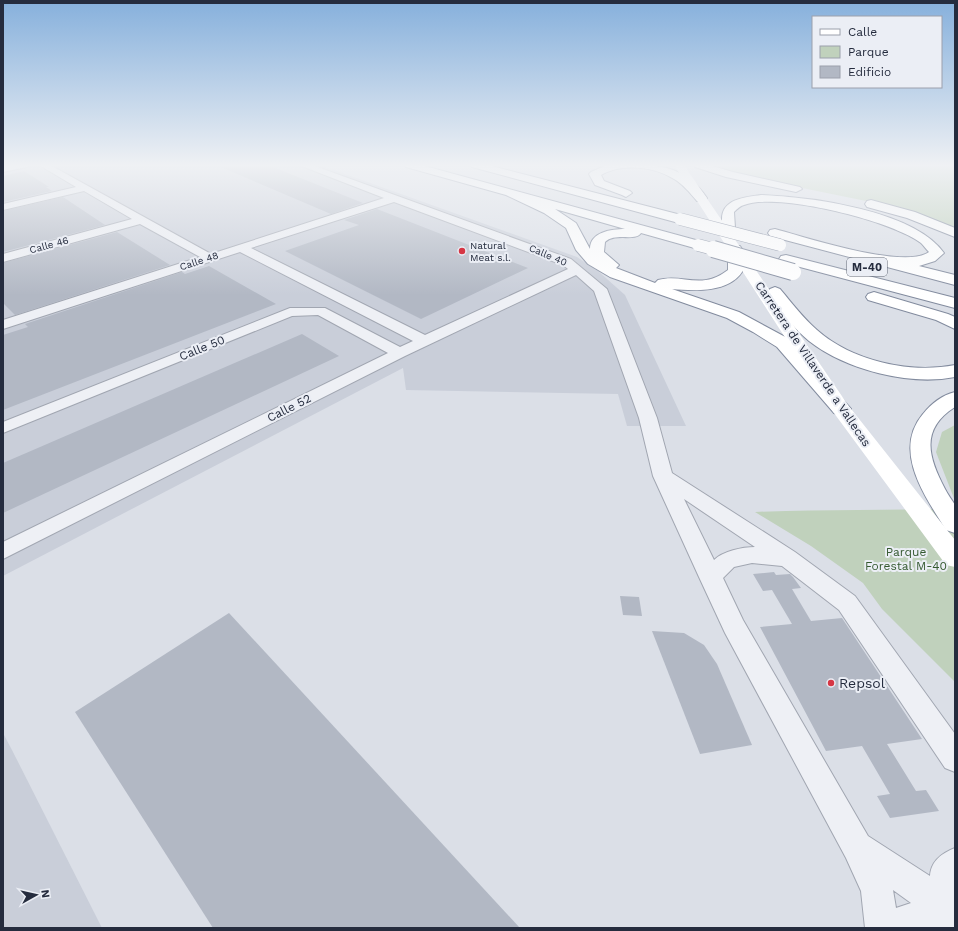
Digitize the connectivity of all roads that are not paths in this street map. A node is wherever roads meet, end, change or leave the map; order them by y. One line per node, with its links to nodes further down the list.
1 (121, 208): 15 (street)
2 (363, 208): 21 (street, Calle 48)
3 (423, 208): 26 (street, Calle 40)
4 (544, 208): 39 (main road)
5 (564, 208): 19 (main road)
6 (591, 208): 20 (main road, M-40)
7 (657, 208): 14 (main road, M-40)
8 (667, 208): 14 (main road)
9 (707, 208): 22 (main road, Carretera de Villaverde a Vallecas)
10 (714, 208): 16 (main road, Carretera de Villaverde a Vallecas)
11 (732, 208): 16 (main road)
12 (839, 208): 23 (main road)
13 (888, 208): 17 (main road)
14 (680, 214): 18 (main road, M-40, bridge)
15 (141, 220): 24 (street, Calle 46); 25 (street)
16 (728, 228): 30 (main road, Carretera de Villaverde a Vallecas)
17 (955, 233)
18 (777, 239): 23 (main road); 29 (main road, M-40)
19 (679, 240): 20 (main road); 22 (main road)
20 (695, 240): 28 (main road, bridge); 31 (main road, M-40)
21 (241, 248): 25 (street, Calle 48); 35 (street)
22 (735, 249): 39 (main road, Carretera de Villaverde a Vallecas)
23 (863, 255): 27 (main road)
24 (3, 258)
25 (210, 258): 34 (street, Calle 48)
26 (577, 270): 35 (street, Calle 52); 41 (street, Calle 40)
27 (955, 280)
28 (838, 285): 32 (main road); 33 (main road)
29 (955, 290)
30 (775, 292): 37 (main road); 43 (main road, Carretera de Villaverde a Vallecas)
31 (955, 303)
32 (955, 316)
33 (955, 324)
34 (3, 325)
35 (425, 341): 36 (street, Calle 52)
36 (400, 353): 40 (street, Calle 50); 44 (street, Calle 52)
37 (955, 371)
38 (955, 398): 42 (main road)
39 (841, 409): 46 (main road, Carretera de Villaverde a Vallecas)
40 (3, 428)
41 (662, 476): 45 (street); 47 (street, Calle 40)
42 (955, 524)
43 (955, 530)
44 (3, 551)
45 (787, 558): 47 (street); 48 (street)
46 (955, 558)
47 (710, 577): 49 (street, Calle 40)
48 (955, 758)
49 (858, 847): 51 (street); 52 (street, Calle 40)
50 (955, 864): 51 (street)
51 (948, 916): 53 (street)
52 (882, 928)
53 (893, 928)

